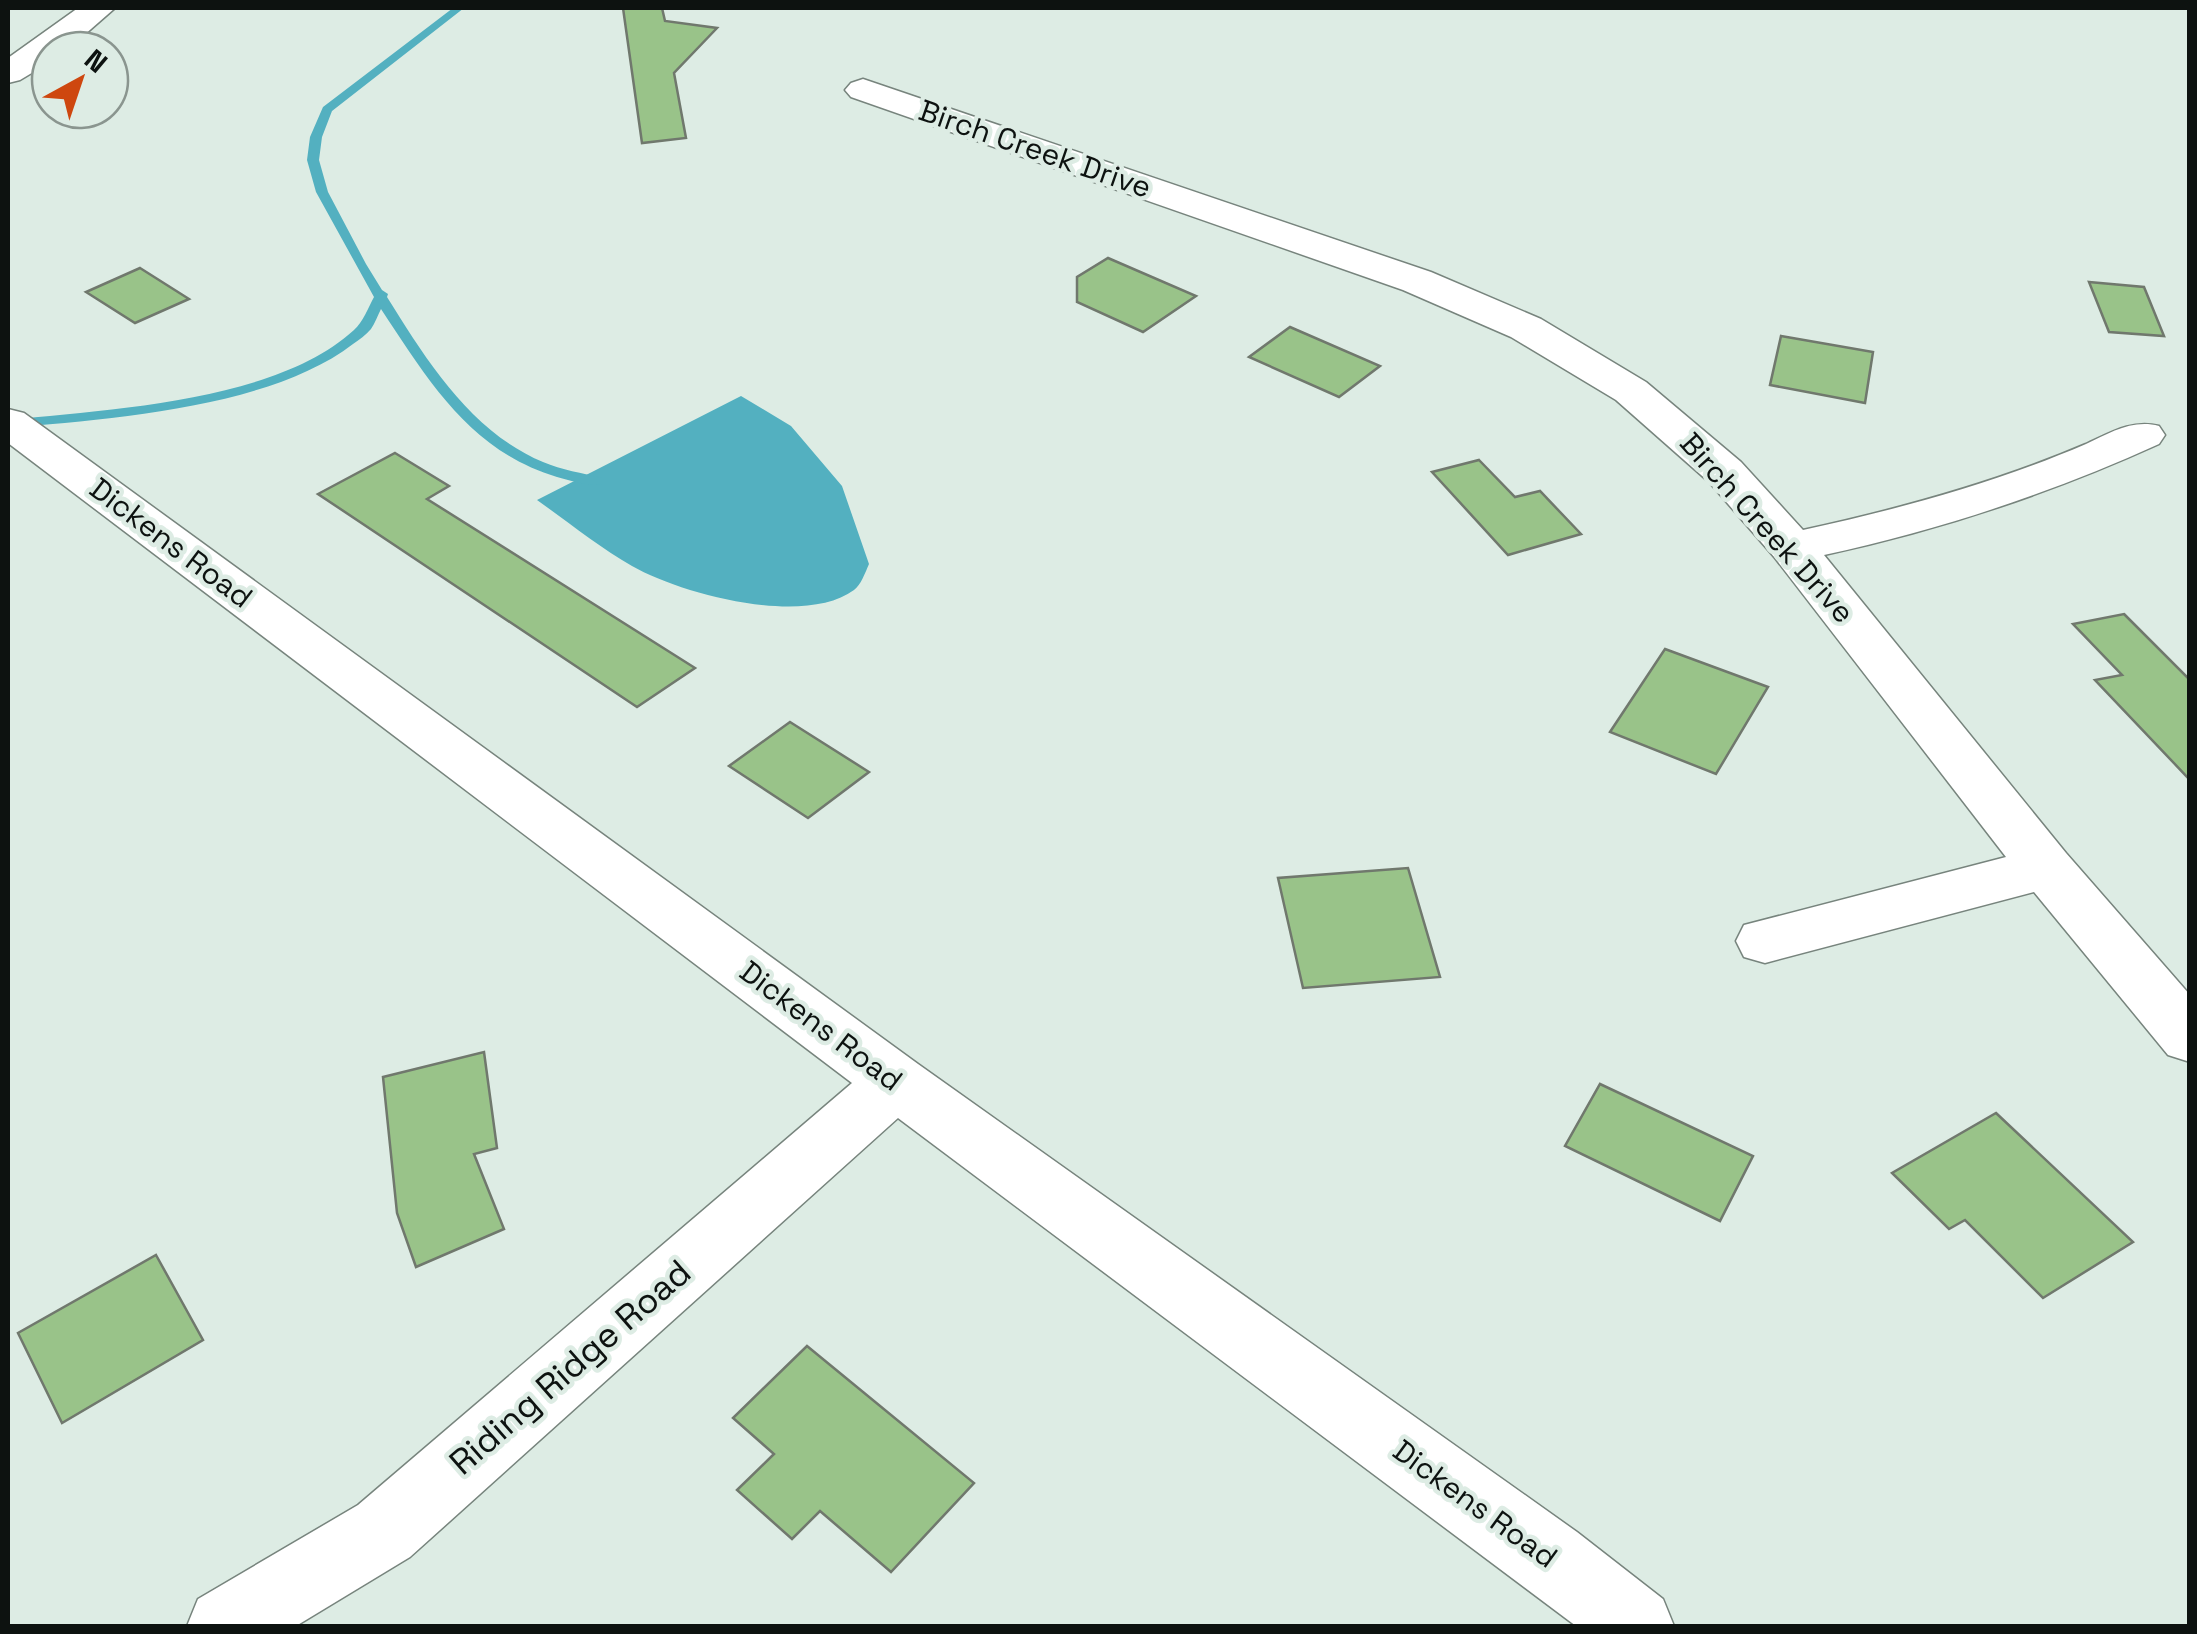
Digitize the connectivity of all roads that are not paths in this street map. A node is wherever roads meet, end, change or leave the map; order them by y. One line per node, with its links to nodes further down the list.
1 (98, 8): 2 (street)
2 (8, 73)
3 (863, 90): 6 (street, Birch Creek Drive)
4 (8, 422): 10 (street, Dickens Road)
5 (2144, 435): 6 (street)
6 (1792, 547): 7 (street, Birch Creek Drive)
7 (2046, 868): 8 (street); 9 (street, Birch Creek Drive)
8 (1765, 941)
9 (2190, 1038)
10 (896, 1082): 11 (street, Riding Ridge Road); 12 (street, Dickens Road)
11 (225, 1626)
12 (1636, 1626)

